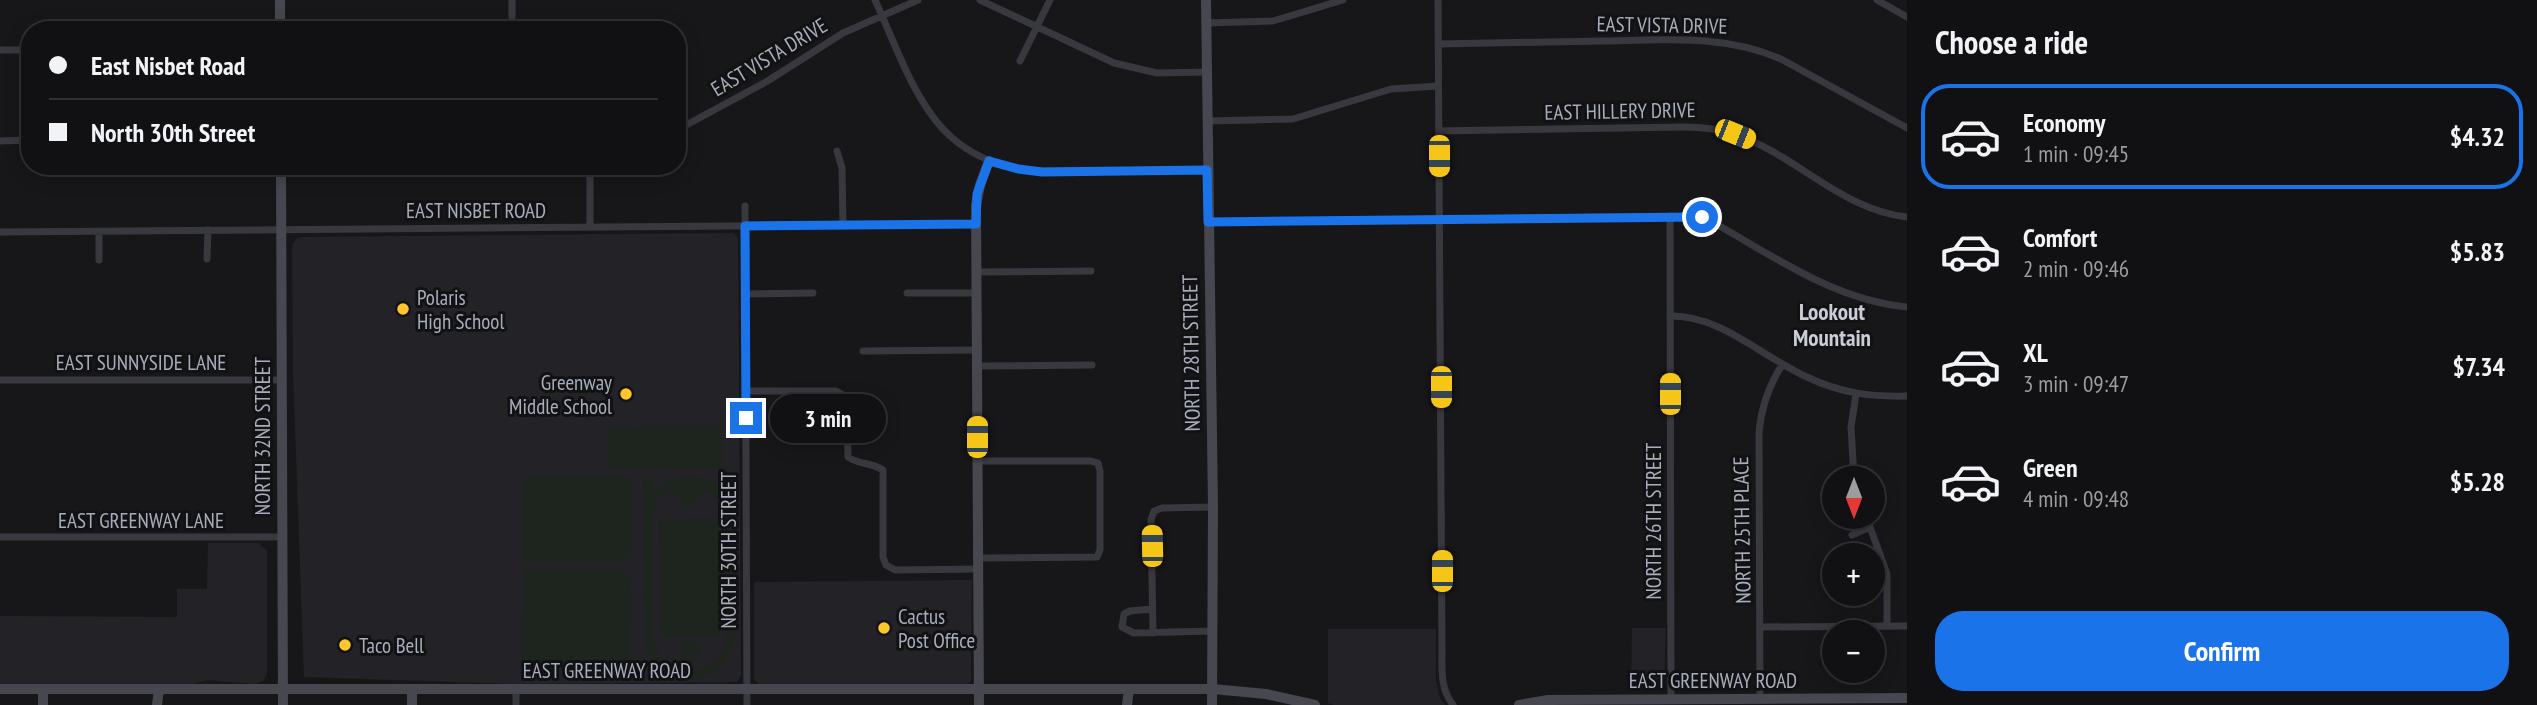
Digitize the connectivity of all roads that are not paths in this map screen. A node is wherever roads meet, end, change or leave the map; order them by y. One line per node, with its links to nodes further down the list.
1 (280, 0): 13 (main road)
2 (512, 0): 14 (street)
3 (875, 0): 11 (street)
4 (918, 0): 11 (street, EAST VISTA DRIVE)
5 (980, 0): 16 (street)
6 (1050, 0): 16 (street)
7 (1206, 0): 15 (main road, NORTH 28TH STREET)
8 (1343, 0): 15 (street)
9 (1438, 0): 17 (street)
10 (1877, 0): 12 (street)
11 (882, 15): 24 (street, EAST VISTA DRIVE); 30 (street)
12 (1907, 17)
13 (280, 21)
14 (512, 21)
15 (1207, 23): 21 (main road, NORTH 28TH STREET)
16 (1037, 27): 20 (street); 21 (street)
17 (1438, 44): 22 (street); 25 (street, EAST VISTA DRIVE)
18 (0, 50): 19 (street)
19 (21, 50)
20 (1020, 61)
21 (1207, 72): 23 (main road, NORTH 28TH STREET)
22 (1438, 86): 23 (street); 26 (street)
23 (1207, 121): 31 (main road, NORTH 28TH STREET)
24 (686, 125)
25 (1907, 128)
26 (1438, 131): 36 (street, EAST HILLERY DRIVE); 37 (street)
27 (21, 140): 28 (street)
28 (0, 141)
29 (837, 151): 40 (street)
30 (989, 161): 31 (street); 39 (main road)
31 (1207, 170): 38 (main road, NORTH 28TH STREET)
32 (281, 175): 44 (main road, NORTH 32ND STREET)
33 (590, 175): 42 (street)
34 (745, 206): 41 (street)
35 (1670, 216): 37 (street); 55 (street); 56 (street, NORTH 26TH STREET)
36 (1907, 217)
37 (1440, 219): 38 (street); 106 (street)
38 (1208, 222): 69 (main road, NORTH 28TH STREET)
39 (976, 224): 40 (street, EAST NISBET ROAD); 50 (main road)
40 (843, 225): 41 (street, EAST NISBET ROAD)
41 (745, 226): 42 (street, EAST NISBET ROAD); 54 (street, NORTH 30TH STREET)
42 (590, 227): 44 (street, EAST NISBET ROAD)
43 (208, 230): 44 (street, EAST NISBET ROAD); 45 (street, EAST NISBET ROAD); 47 (street)
44 (282, 230): 63 (main road, NORTH 32ND STREET)
45 (99, 231): 46 (street, EAST NISBET ROAD); 48 (street)
46 (0, 232)
47 (207, 259)
48 (99, 260)
49 (1091, 271): 50 (street)
50 (976, 272): 53 (main road)
51 (813, 293): 54 (street)
52 (907, 293): 53 (street)
53 (976, 293): 57 (main road)
54 (745, 294): 64 (street, NORTH 30TH STREET)
55 (1907, 307)
56 (1670, 316): 60 (street); 94 (street, NORTH 26TH STREET)
57 (976, 350): 58 (street); 61 (main road)
58 (863, 351)
59 (1092, 365): 61 (street)
60 (1782, 365): 65 (street); 79 (street, NORTH 25TH PLACE)
61 (977, 366): 67 (main road)
62 (0, 380): 63 (street, EAST SUNNYSIDE LANE)
63 (281, 380): 74 (main road, NORTH 32ND STREET)
64 (746, 391): 75 (street); 91 (street, NORTH 30TH STREET)
65 (1856, 394): 66 (street); 68 (street)
66 (1907, 397)
67 (977, 461): 75 (main road); 75 (street)
68 (1853, 466)
69 (1213, 507): 76 (street); 80 (main road, NORTH 28TH STREET)
70 (1866, 529): 72 (street)
71 (1871, 529): 77 (street)
72 (1852, 535)
73 (0, 537): 74 (street, EAST GREENWAY LANE)
74 (282, 537): 85 (main road, NORTH 32ND STREET)
75 (978, 563): 90 (main road)
76 (1152, 609): 81 (street); 81 (street)
77 (1887, 626): 78 (street); 79 (street)
78 (1907, 626)
79 (1760, 627): 93 (street, NORTH 25TH PLACE)
80 (1213, 631): 81 (street); 89 (main road, NORTH 28TH STREET)
81 (1153, 633)
82 (0, 689): 83 (main road, EAST GREENWAY ROAD)
83 (43, 689): 84 (main road, EAST GREENWAY ROAD); 96 (main road)
84 (159, 689): 85 (main road, EAST GREENWAY ROAD); 97 (main road)
85 (283, 689): 86 (main road, EAST GREENWAY ROAD); 98 (main road, NORTH 32ND STREET)
86 (412, 689): 87 (main road, EAST GREENWAY ROAD); 99 (main road)
87 (516, 689): 91 (main road, EAST GREENWAY ROAD); 100 (street)
88 (1129, 689): 89 (main road, EAST GREENWAY ROAD); 90 (main road, EAST GREENWAY ROAD); 103 (main road)
89 (1213, 689): 104 (main road, NORTH 28TH STREET); 105 (main road, EAST GREENWAY ROAD)
90 (979, 690): 91 (main road, EAST GREENWAY ROAD); 102 (main road)
91 (747, 691): 101 (street, NORTH 30TH STREET)
92 (1907, 698): 95 (main road, EAST GREENWAY ROAD)
93 (1760, 699): 94 (main road, EAST GREENWAY ROAD); 95 (main road, EAST GREENWAY ROAD)
94 (1671, 700): 107 (main road, EAST GREENWAY ROAD)
95 (1894, 701)
96 (43, 705)
97 (157, 705)
98 (283, 705)
99 (412, 705)
100 (516, 705)
101 (747, 705)
102 (979, 705)
103 (1127, 705)
104 (1212, 705)
105 (1315, 705)
106 (1453, 705)
107 (1519, 705)

